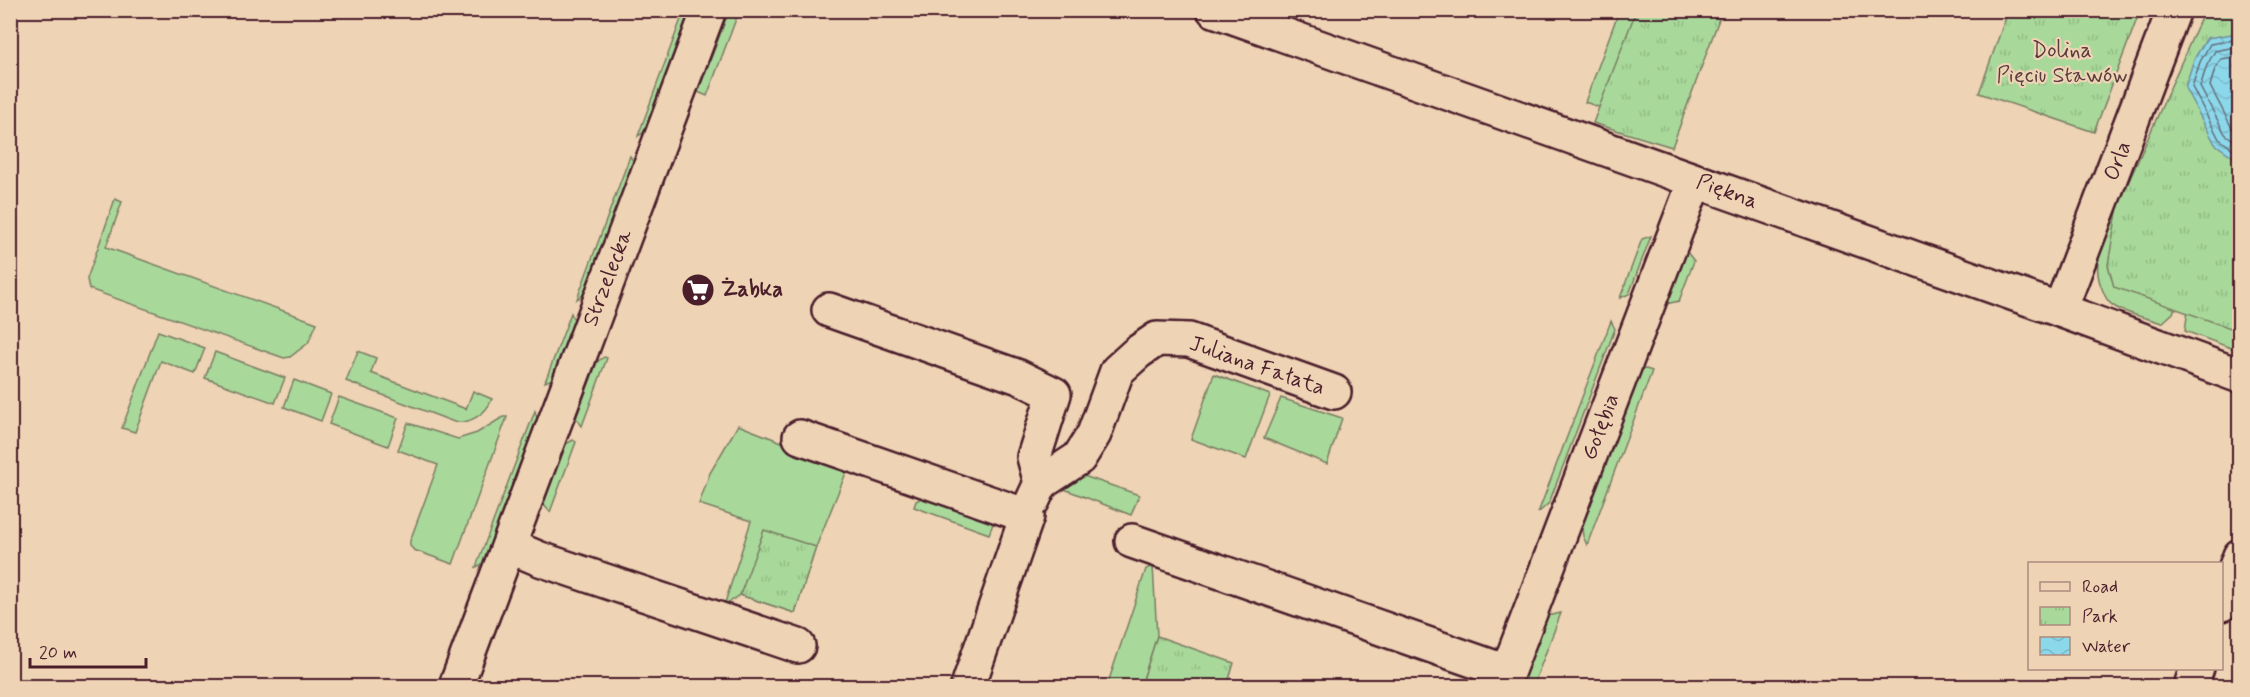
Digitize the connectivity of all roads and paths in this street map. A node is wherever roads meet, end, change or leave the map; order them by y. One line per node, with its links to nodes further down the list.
1 (709, 10): 13 (street, Strzelecka)
2 (1214, 10): 4 (street, Piękna)
3 (2174, 10): 6 (street, Orla)
4 (1695, 181): 6 (street, Piękna); 18 (street, Gołębia)
5 (829, 310): 10 (street)
6 (2060, 310): 7 (street, Piękna)
7 (2240, 376)
8 (1334, 393): 10 (street, Juliana Fałata)
9 (800, 437): 11 (street)
10 (1041, 483): 11 (street)
11 (1027, 516): 20 (street)
12 (1132, 541): 18 (street, Gołębia)
13 (509, 546): 16 (street); 19 (street, Strzelecka)
14 (2240, 556): 15 (street)
15 (2223, 601)
16 (798, 646)
17 (2198, 670): 21 (street)
18 (1504, 679)
19 (456, 687)
20 (968, 687)
21 (2191, 687)

